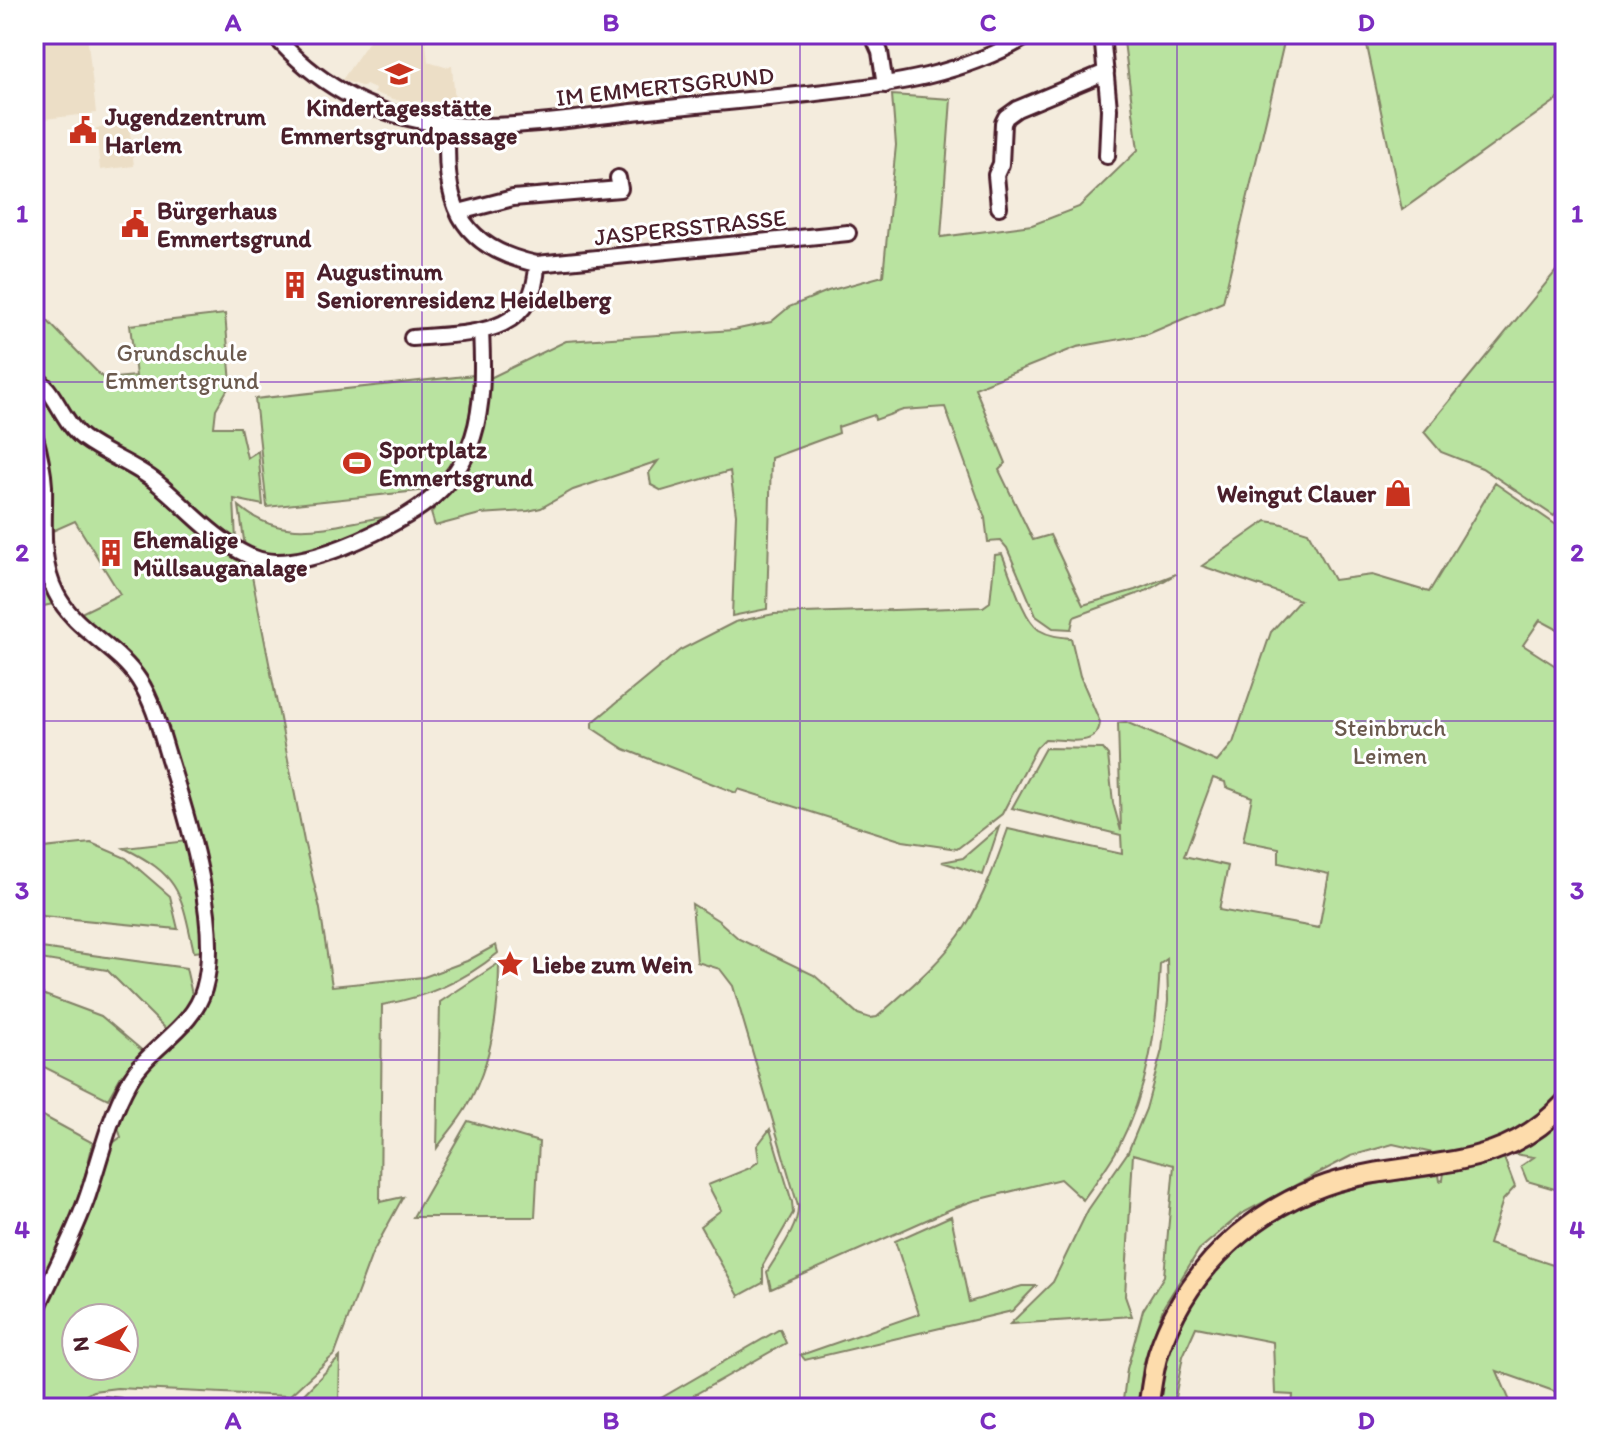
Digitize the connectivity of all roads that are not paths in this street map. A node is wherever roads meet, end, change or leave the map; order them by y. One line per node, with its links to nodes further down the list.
1 (273, 34): 7 (street, IM EMMERTSGRUND)
2 (872, 34): 6 (street)
3 (1031, 34): 6 (street, IM EMMERTSGRUND)
4 (1102, 34): 5 (street)
5 (1106, 72): 8 (street); 10 (street)
6 (891, 84): 7 (street, IM EMMERTSGRUND)
7 (448, 124): 11 (street, JASPERSSTRASSE)
8 (1107, 156)
9 (618, 178): 11 (street, JASPERSSTRASSE)
10 (999, 207)
11 (459, 212): 13 (street, JASPERSSTRASSE)
12 (848, 233): 13 (street, JASPERSSTRASSE)
13 (537, 264): 14 (street)
14 (481, 331): 15 (street); 16 (street)
15 (412, 338)
16 (34, 377)
17 (34, 433): 19 (street)
18 (1565, 1103): 20 (main road)
19 (34, 1316)
20 (1148, 1408)

